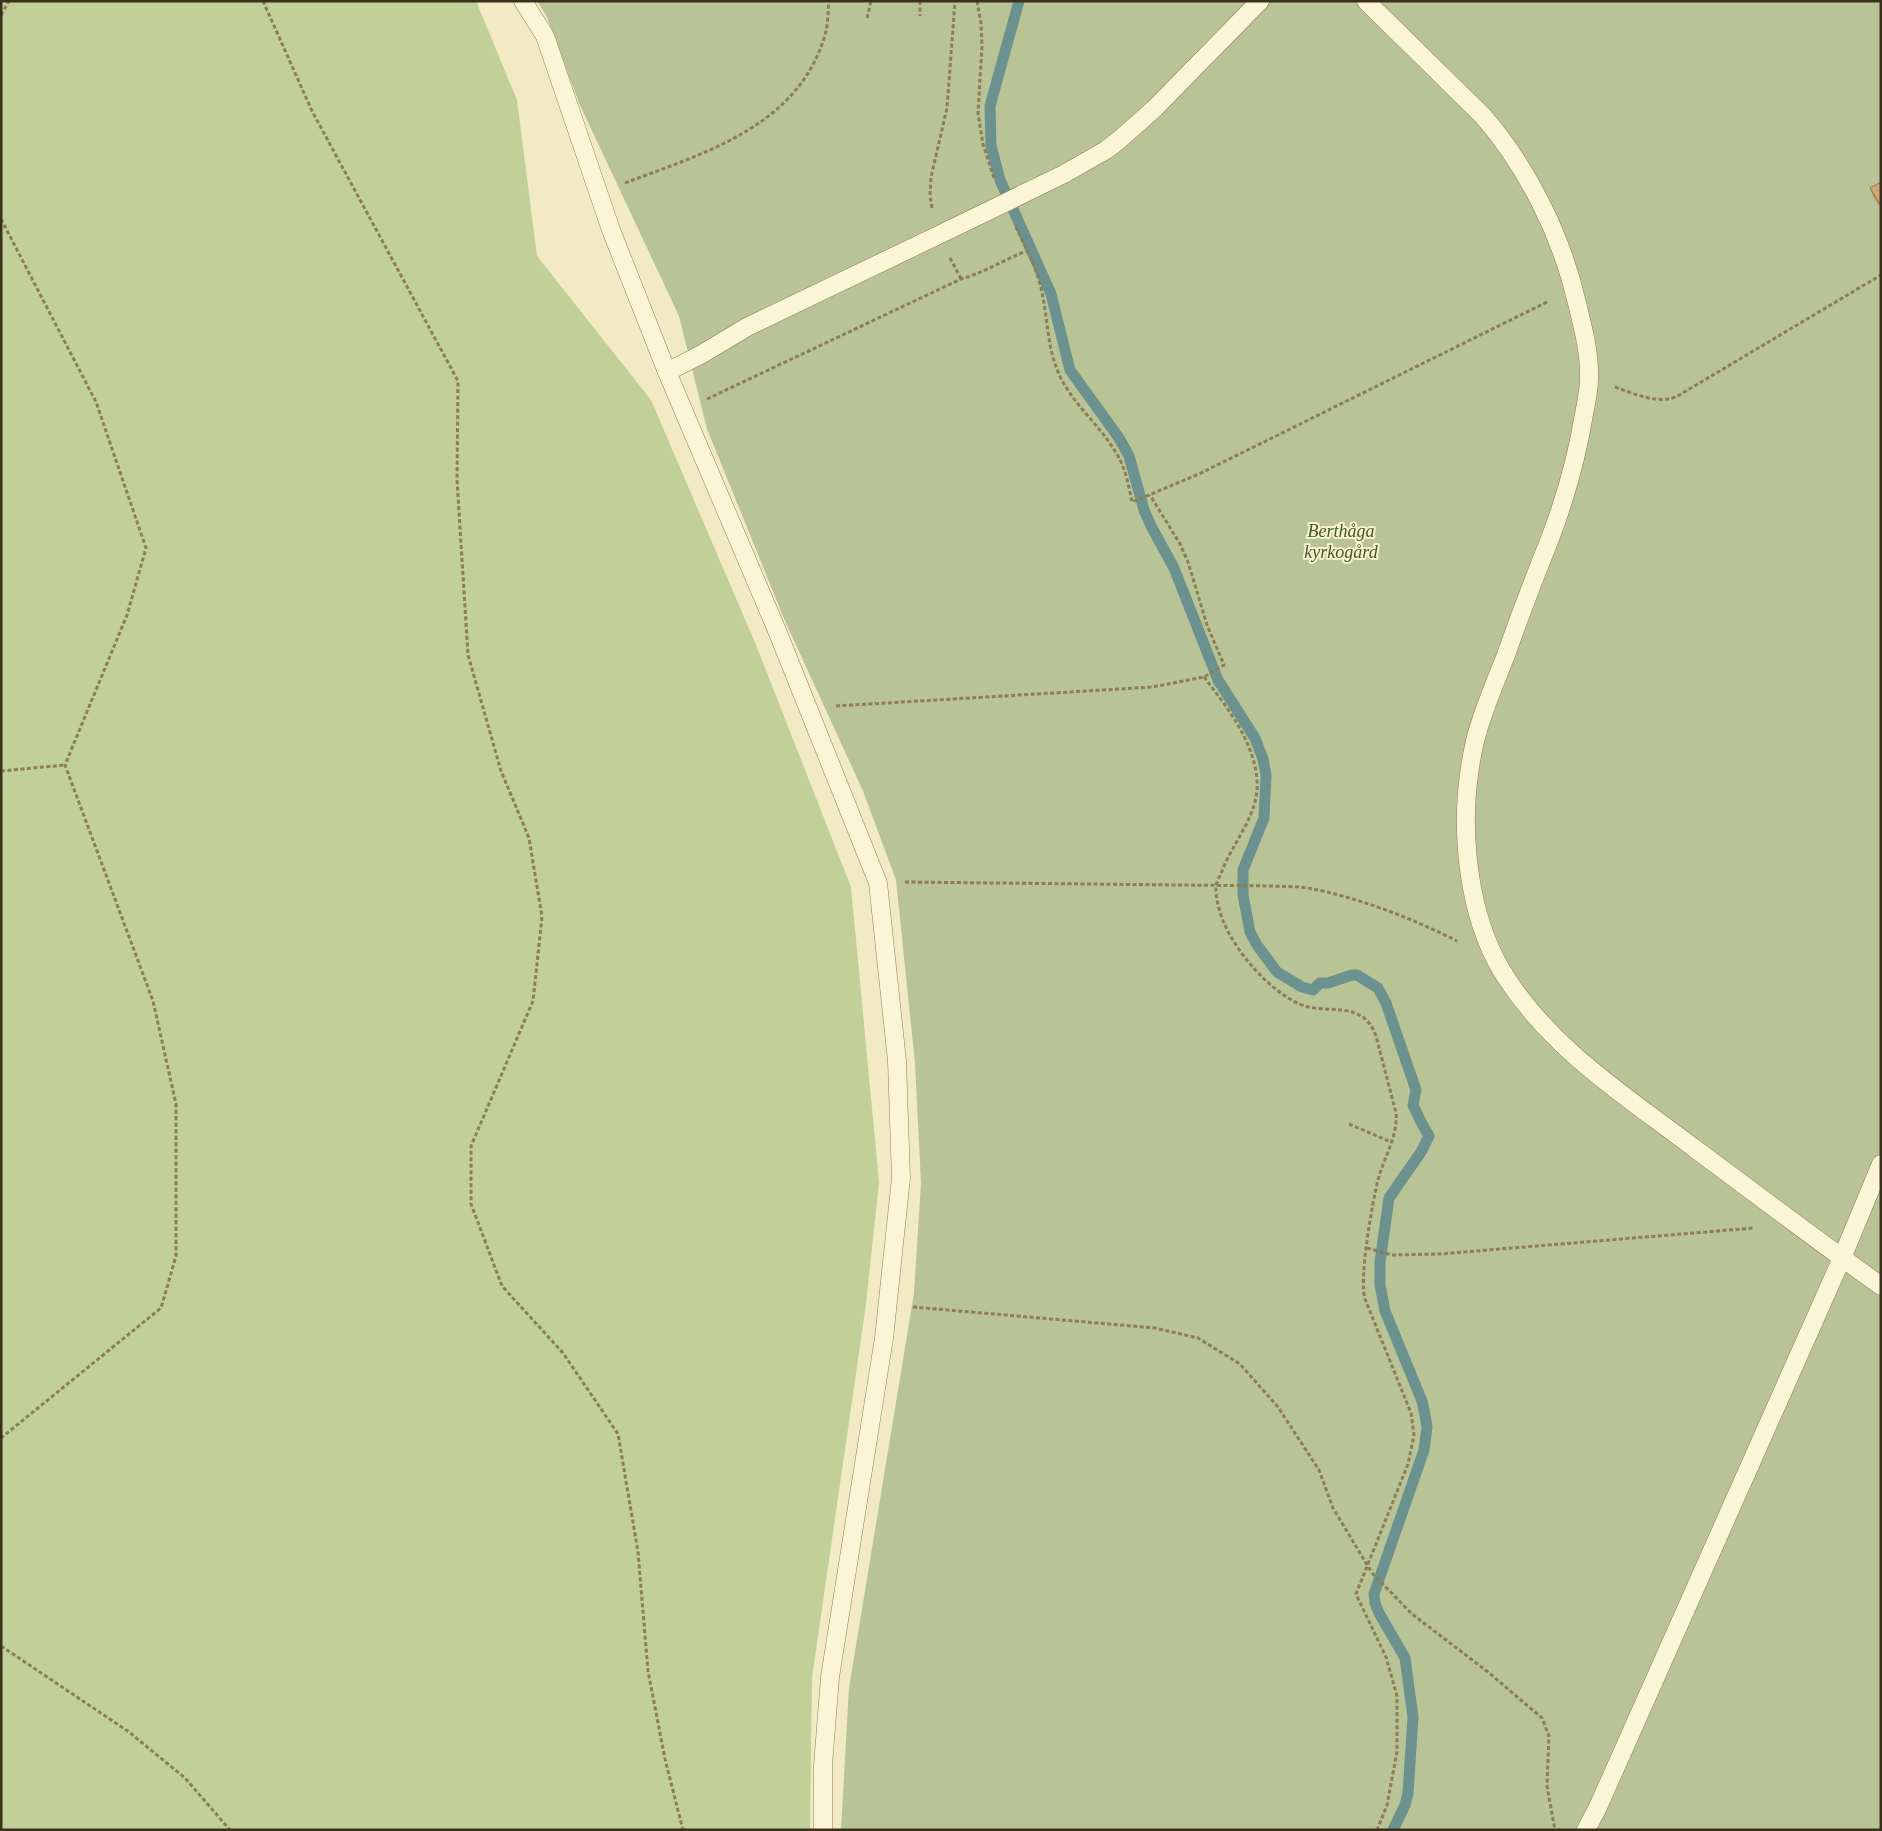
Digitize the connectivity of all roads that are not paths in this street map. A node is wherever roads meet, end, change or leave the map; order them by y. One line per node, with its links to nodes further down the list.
1 (523, 1): 4 (lane)
2 (1260, 1): 4 (lane, bridge)
3 (1366, 1): 6 (lane)
4 (667, 372): 8 (lane)
5 (1881, 1164): 6 (lane)
6 (1842, 1258): 7 (lane); 9 (lane)
7 (1881, 1286)
8 (823, 1830)
9 (1586, 1830)

